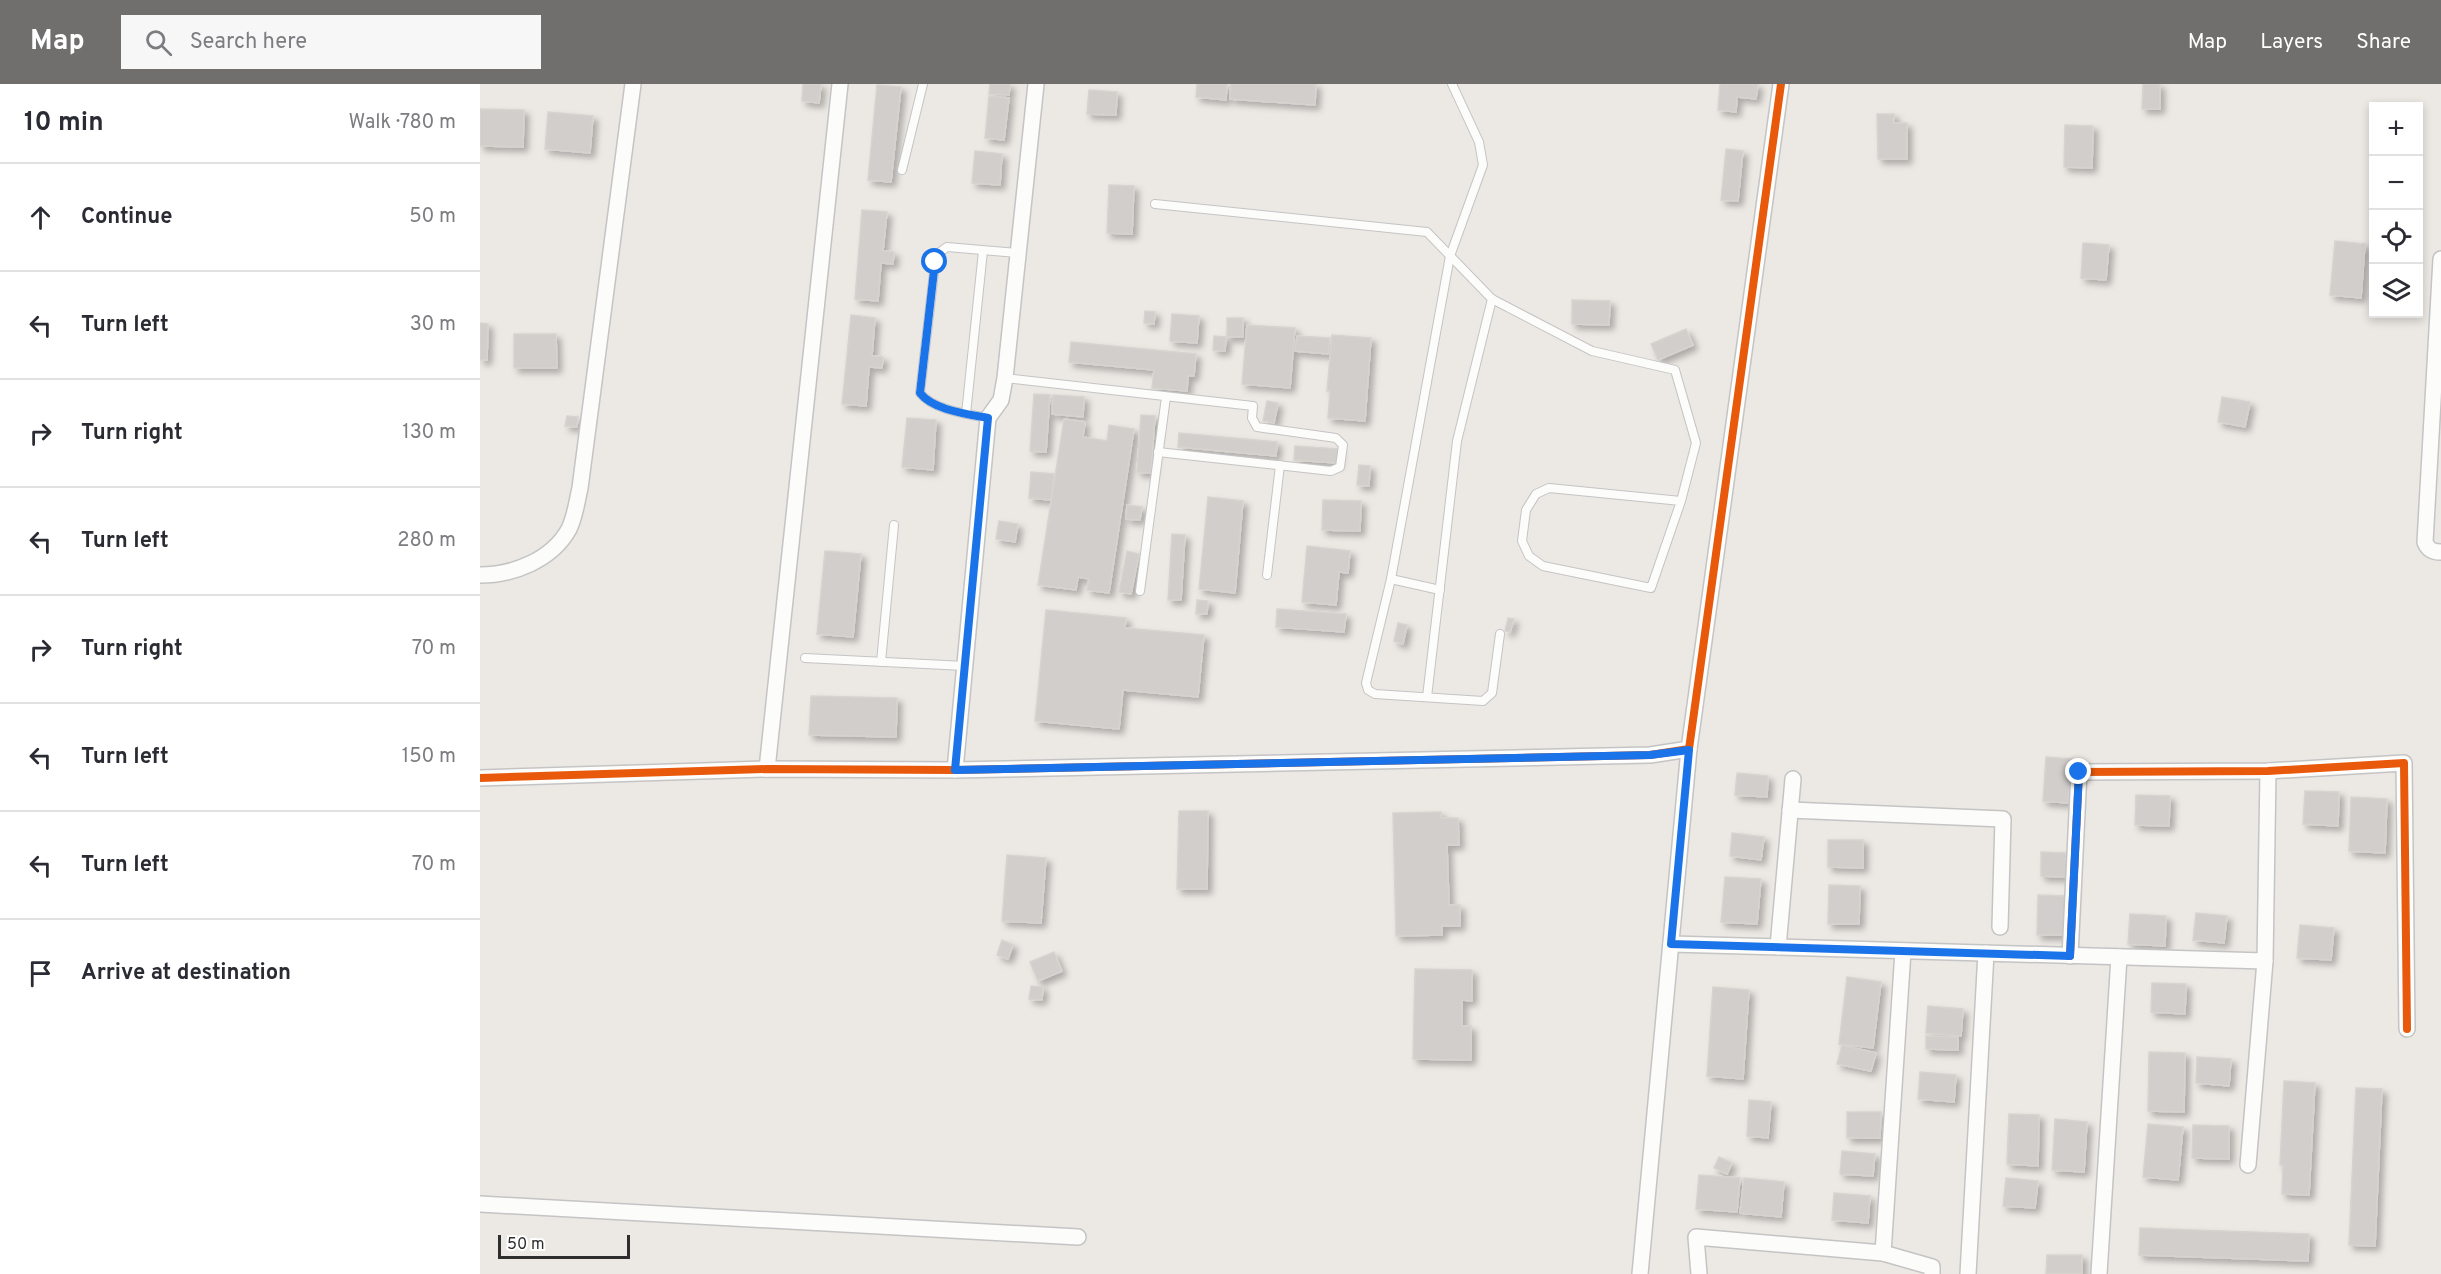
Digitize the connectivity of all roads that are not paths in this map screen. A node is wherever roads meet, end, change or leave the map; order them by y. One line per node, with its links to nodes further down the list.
1 (633, 84): 23 (street)
2 (840, 84): 34 (street)
3 (923, 84): 7 (lane)
4 (1036, 84): 10 (street)
5 (1452, 84): 11 (lane)
6 (1781, 84): 33 (street)
7 (902, 170)
8 (1155, 204): 11 (lane)
9 (983, 250): 10 (lane); 16 (lane); 16 (lane)
10 (1017, 253): 14 (street)
11 (1450, 256): 13 (lane); 25 (lane)
12 (2441, 260): 22 (street)
13 (1492, 299): 20 (lane); 26 (lane)
14 (1005, 378): 15 (lane); 17 (street)
15 (1166, 397): 18 (lane); 19 (lane)
16 (966, 414): 17 (lane)
17 (988, 418): 31 (street)
18 (1158, 452): 19 (lane); 27 (lane)
19 (1280, 465): 24 (lane)
20 (1682, 501): 20 (lane)
21 (894, 525): 30 (lane)
22 (2441, 552)
23 (480, 575)
24 (1267, 575)
25 (1391, 579): 26 (lane); 32 (lane)
26 (1440, 590): 32 (lane)
27 (1140, 591)
28 (1500, 634): 32 (lane)
29 (805, 658): 30 (lane)
30 (881, 662): 31 (lane)
31 (965, 666): 35 (street)
32 (1427, 697)
33 (1689, 750): 35 (street); 41 (street)
34 (767, 769): 35 (street); 37 (street)
35 (955, 770)
36 (2268, 771): 45 (street); 47 (street); 48 (street)
37 (480, 778)
38 (1793, 779): 39 (street)
39 (1790, 810): 40 (street); 42 (street)
40 (2000, 927)
41 (1671, 944): 42 (street); 53 (street)
42 (1778, 947): 43 (street)
43 (1903, 951): 44 (street); 52 (street)
44 (1986, 953): 45 (street); 56 (street)
45 (2070, 956): 46 (street)
46 (2119, 957): 47 (street); 57 (street)
47 (2265, 961): 49 (street)
48 (2407, 1029)
49 (2248, 1165)
50 (480, 1204): 51 (street)
51 (1078, 1237)
52 (1883, 1253): 54 (street); 55 (street)
53 (1640, 1274)
54 (1699, 1274)
55 (1932, 1274)
56 (1968, 1274)
57 (2099, 1274)

